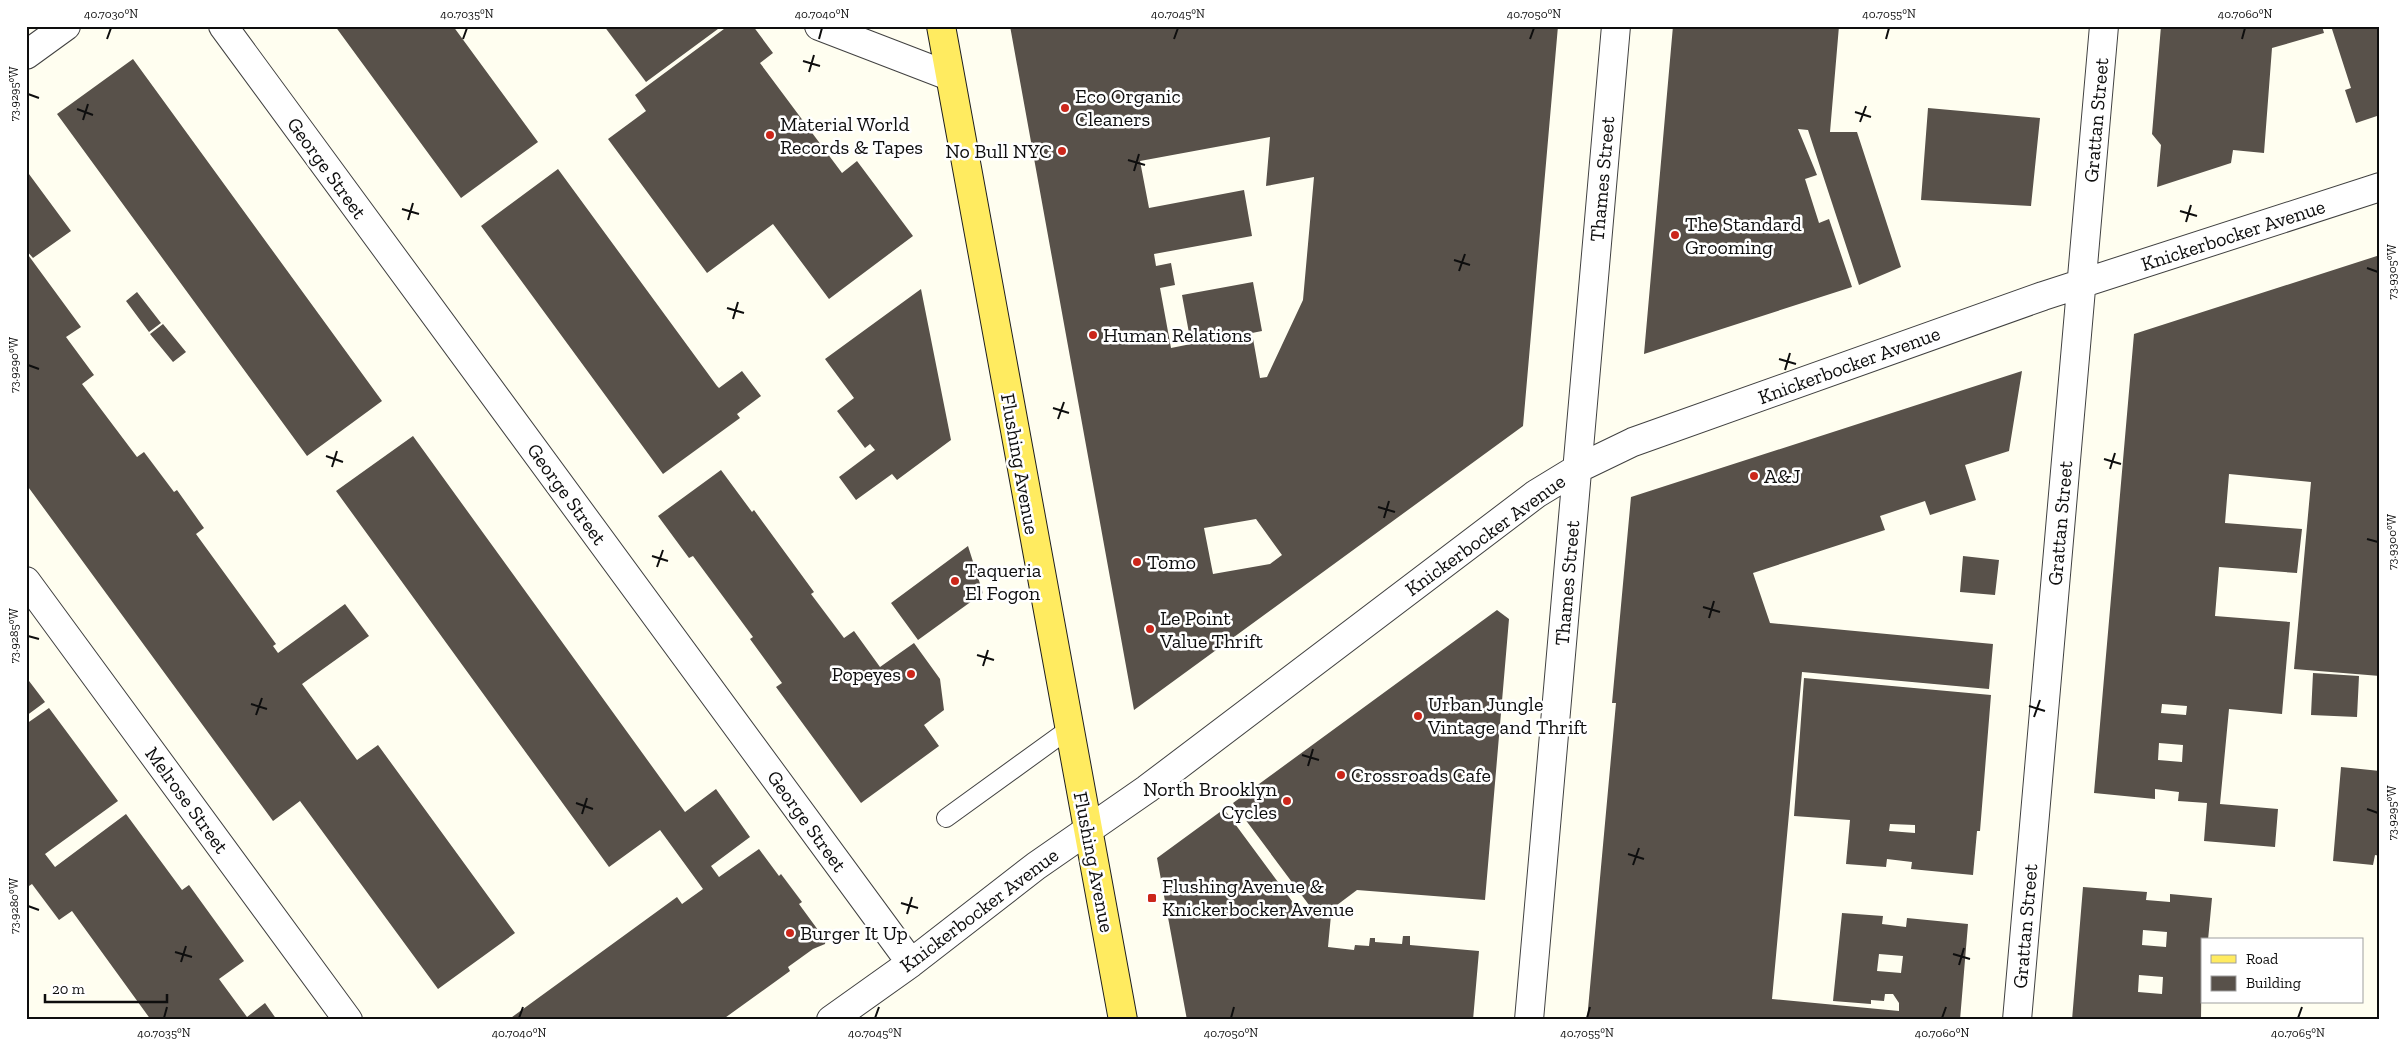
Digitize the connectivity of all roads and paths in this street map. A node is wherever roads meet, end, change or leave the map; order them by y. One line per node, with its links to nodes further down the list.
1 (66, 26): 7 (street)
2 (222, 26): 16 (street, George Street)
3 (819, 26): 8 (street)
4 (941, 26): 8 (main road, Flushing Avenue)
5 (1616, 26): 11 (street, Thames Street)
6 (2104, 26): 10 (street, Grattan Street)
7 (26, 55)
8 (949, 76): 13 (main road, Flushing Avenue)
9 (2380, 187): 10 (street, Knickerbocker Avenue)
10 (2082, 284): 11 (street, Knickerbocker Avenue); 21 (street, Grattan Street)
11 (1576, 469): 15 (street, Knickerbocker Avenue); 20 (street, Thames Street)
12 (26, 581): 17 (street, Melrose Street)
13 (1069, 729): 14 (lane); 15 (main road, Flushing Avenue)
14 (946, 818)
15 (1087, 831): 16 (street, Knickerbocker Avenue); 19 (main road, Flushing Avenue)
16 (911, 963): 18 (street, Knickerbocker Avenue)
17 (348, 1020)
18 (831, 1020)
19 (1123, 1020)
20 (1529, 1020)
21 (2017, 1020)

